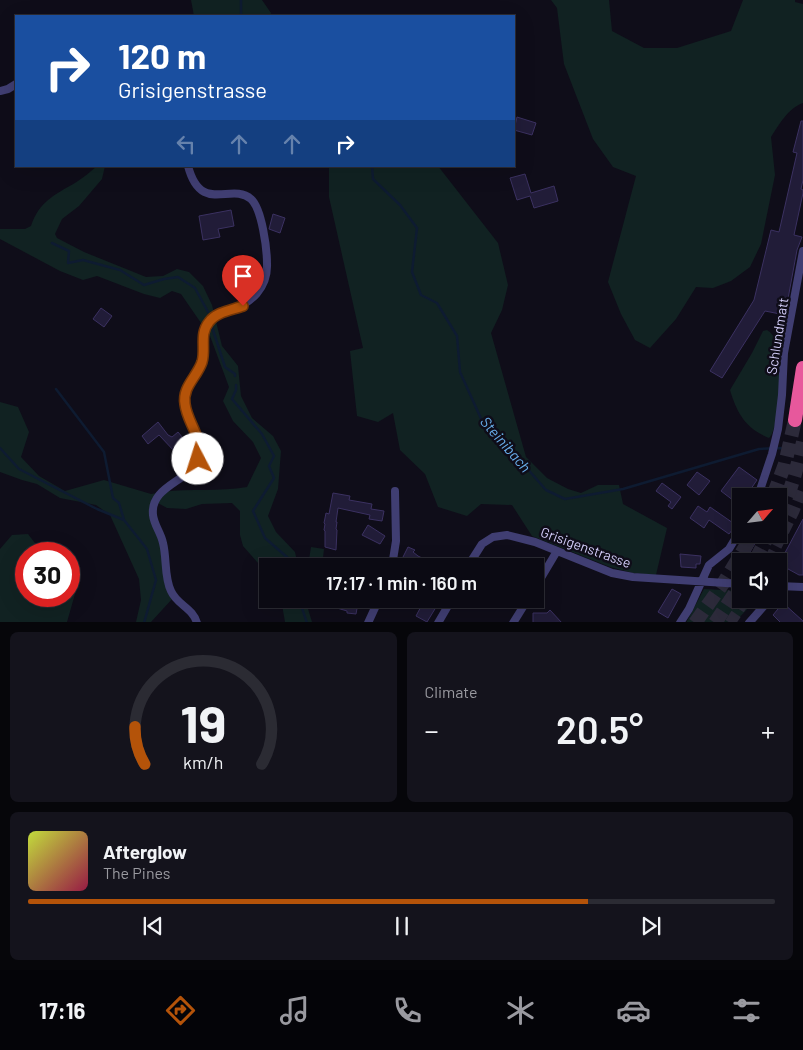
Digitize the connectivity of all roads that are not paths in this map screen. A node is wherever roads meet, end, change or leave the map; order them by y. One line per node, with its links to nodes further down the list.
1 (15, 85): 2 (street)
2 (0, 91)
3 (188, 167): 22 (street)
4 (803, 251): 7 (street, Schlundmatt)
5 (803, 368): 6 (highway)
6 (795, 420)
7 (761, 488)
8 (396, 491): 11 (street)
9 (733, 543): 14 (street)
10 (557, 551): 12 (street, Grisigenstrasse); 13 (street); 14 (street, Grisigenstrasse)
11 (393, 558)
12 (473, 558)
13 (544, 573)
14 (701, 582): 15 (street, Grisigenstrasse); 26 (street)
15 (732, 584)
16 (787, 586): 17 (street)
17 (803, 587)
18 (375, 608): 23 (street)
19 (447, 608): 24 (street)
20 (522, 608): 25 (street)
21 (762, 608): 27 (street)
22 (197, 622)
23 (368, 622)
24 (438, 622)
25 (513, 622)
26 (680, 622)
27 (749, 622)

